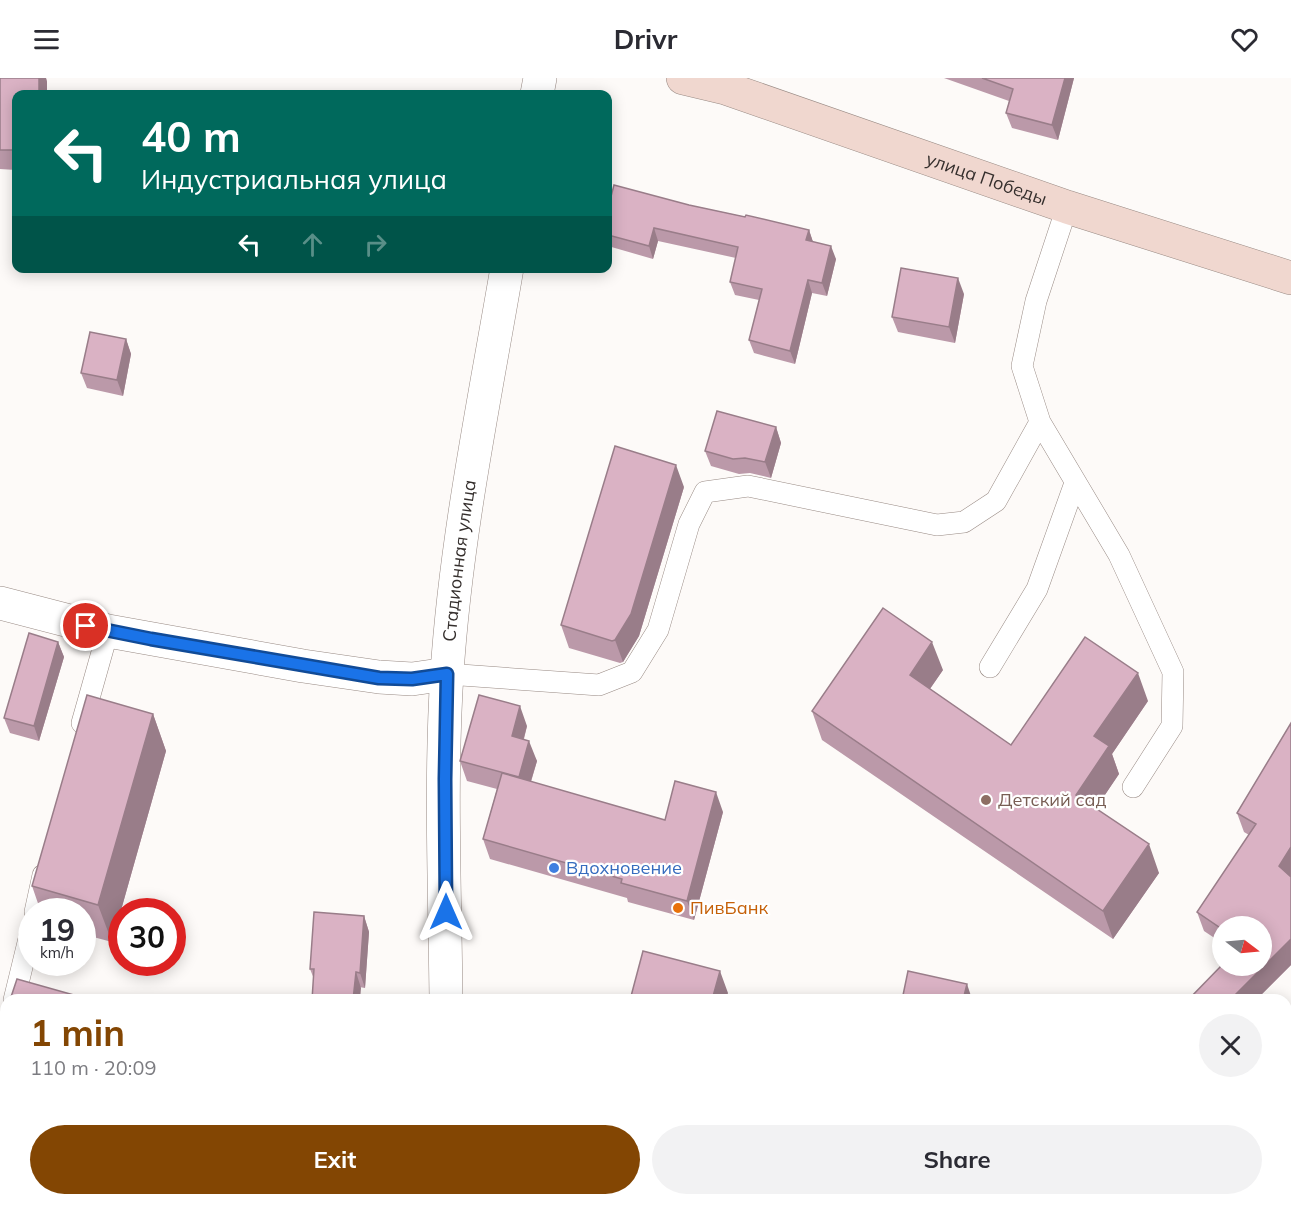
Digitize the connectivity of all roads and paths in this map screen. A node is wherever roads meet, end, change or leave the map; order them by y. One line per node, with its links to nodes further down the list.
1 (683, 78): 2 (street, улица Победы)
2 (1067, 207): 4 (street, улица Победы); 5 (lane)
3 (506, 273): 10 (street, Стадионная улица)
4 (1291, 278)
5 (1040, 422): 6 (lane); 10 (lane)
6 (1075, 483): 9 (lane); 12 (lane)
7 (0, 603): 8 (street)
8 (108, 631): 10 (street); 11 (lane)
9 (990, 667)
10 (447, 674): 17 (street, Стадионная улица)
11 (76, 746)
12 (1133, 787)
13 (48, 857): 14 (lane)
14 (38, 898)
15 (20, 976): 16 (lane)
16 (15, 994)
17 (446, 994)

